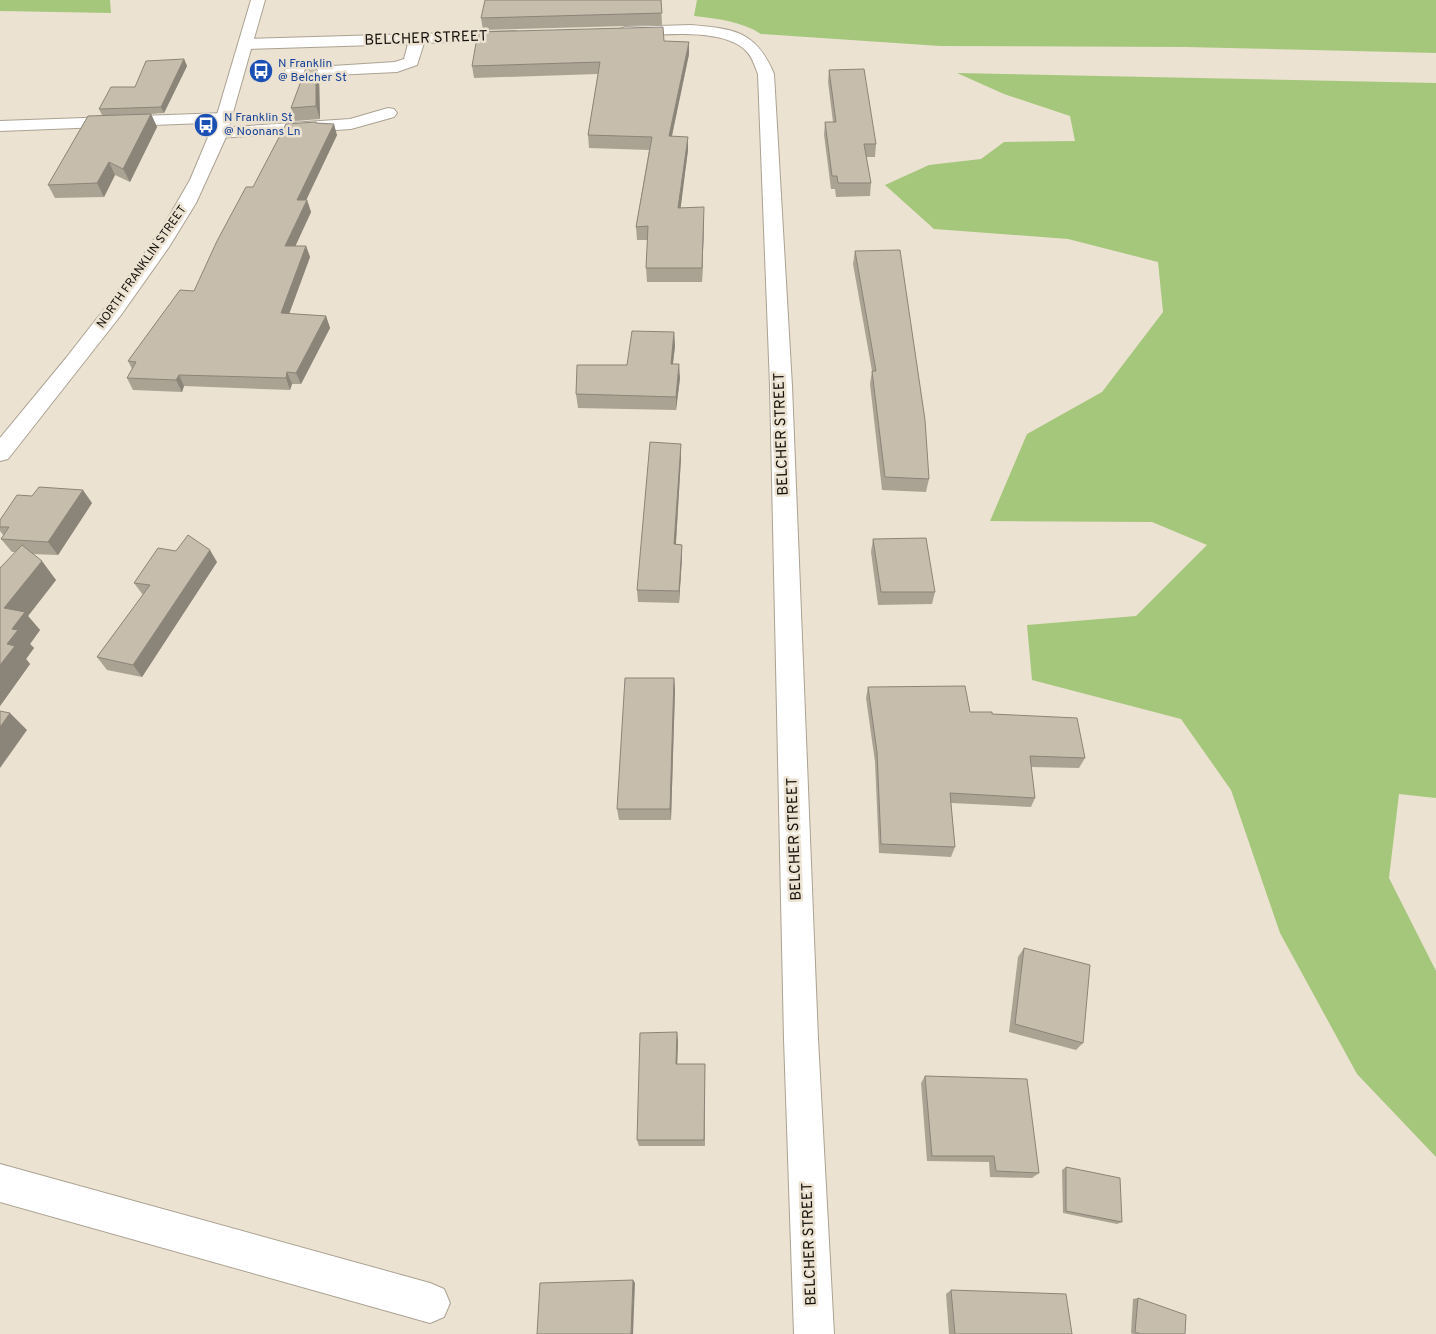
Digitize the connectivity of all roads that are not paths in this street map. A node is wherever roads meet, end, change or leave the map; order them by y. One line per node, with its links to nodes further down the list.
1 (258, 0): 5 (street, NORTH FRANKLIN STREET)
2 (603, 33): 13 (street, BELCHER STREET)
3 (535, 35): 4 (street, BELCHER STREET)
4 (417, 39): 5 (street, BELCHER STREET); 6 (street)
5 (246, 44): 9 (street, NORTH FRANKLIN STREET)
6 (292, 72)
7 (388, 113): 9 (street)
8 (0, 126): 9 (street)
9 (221, 126): 10 (street, NORTH FRANKLIN STREET)
10 (0, 453)
11 (0, 1183): 12 (street)
12 (430, 1303)
13 (814, 1334)

